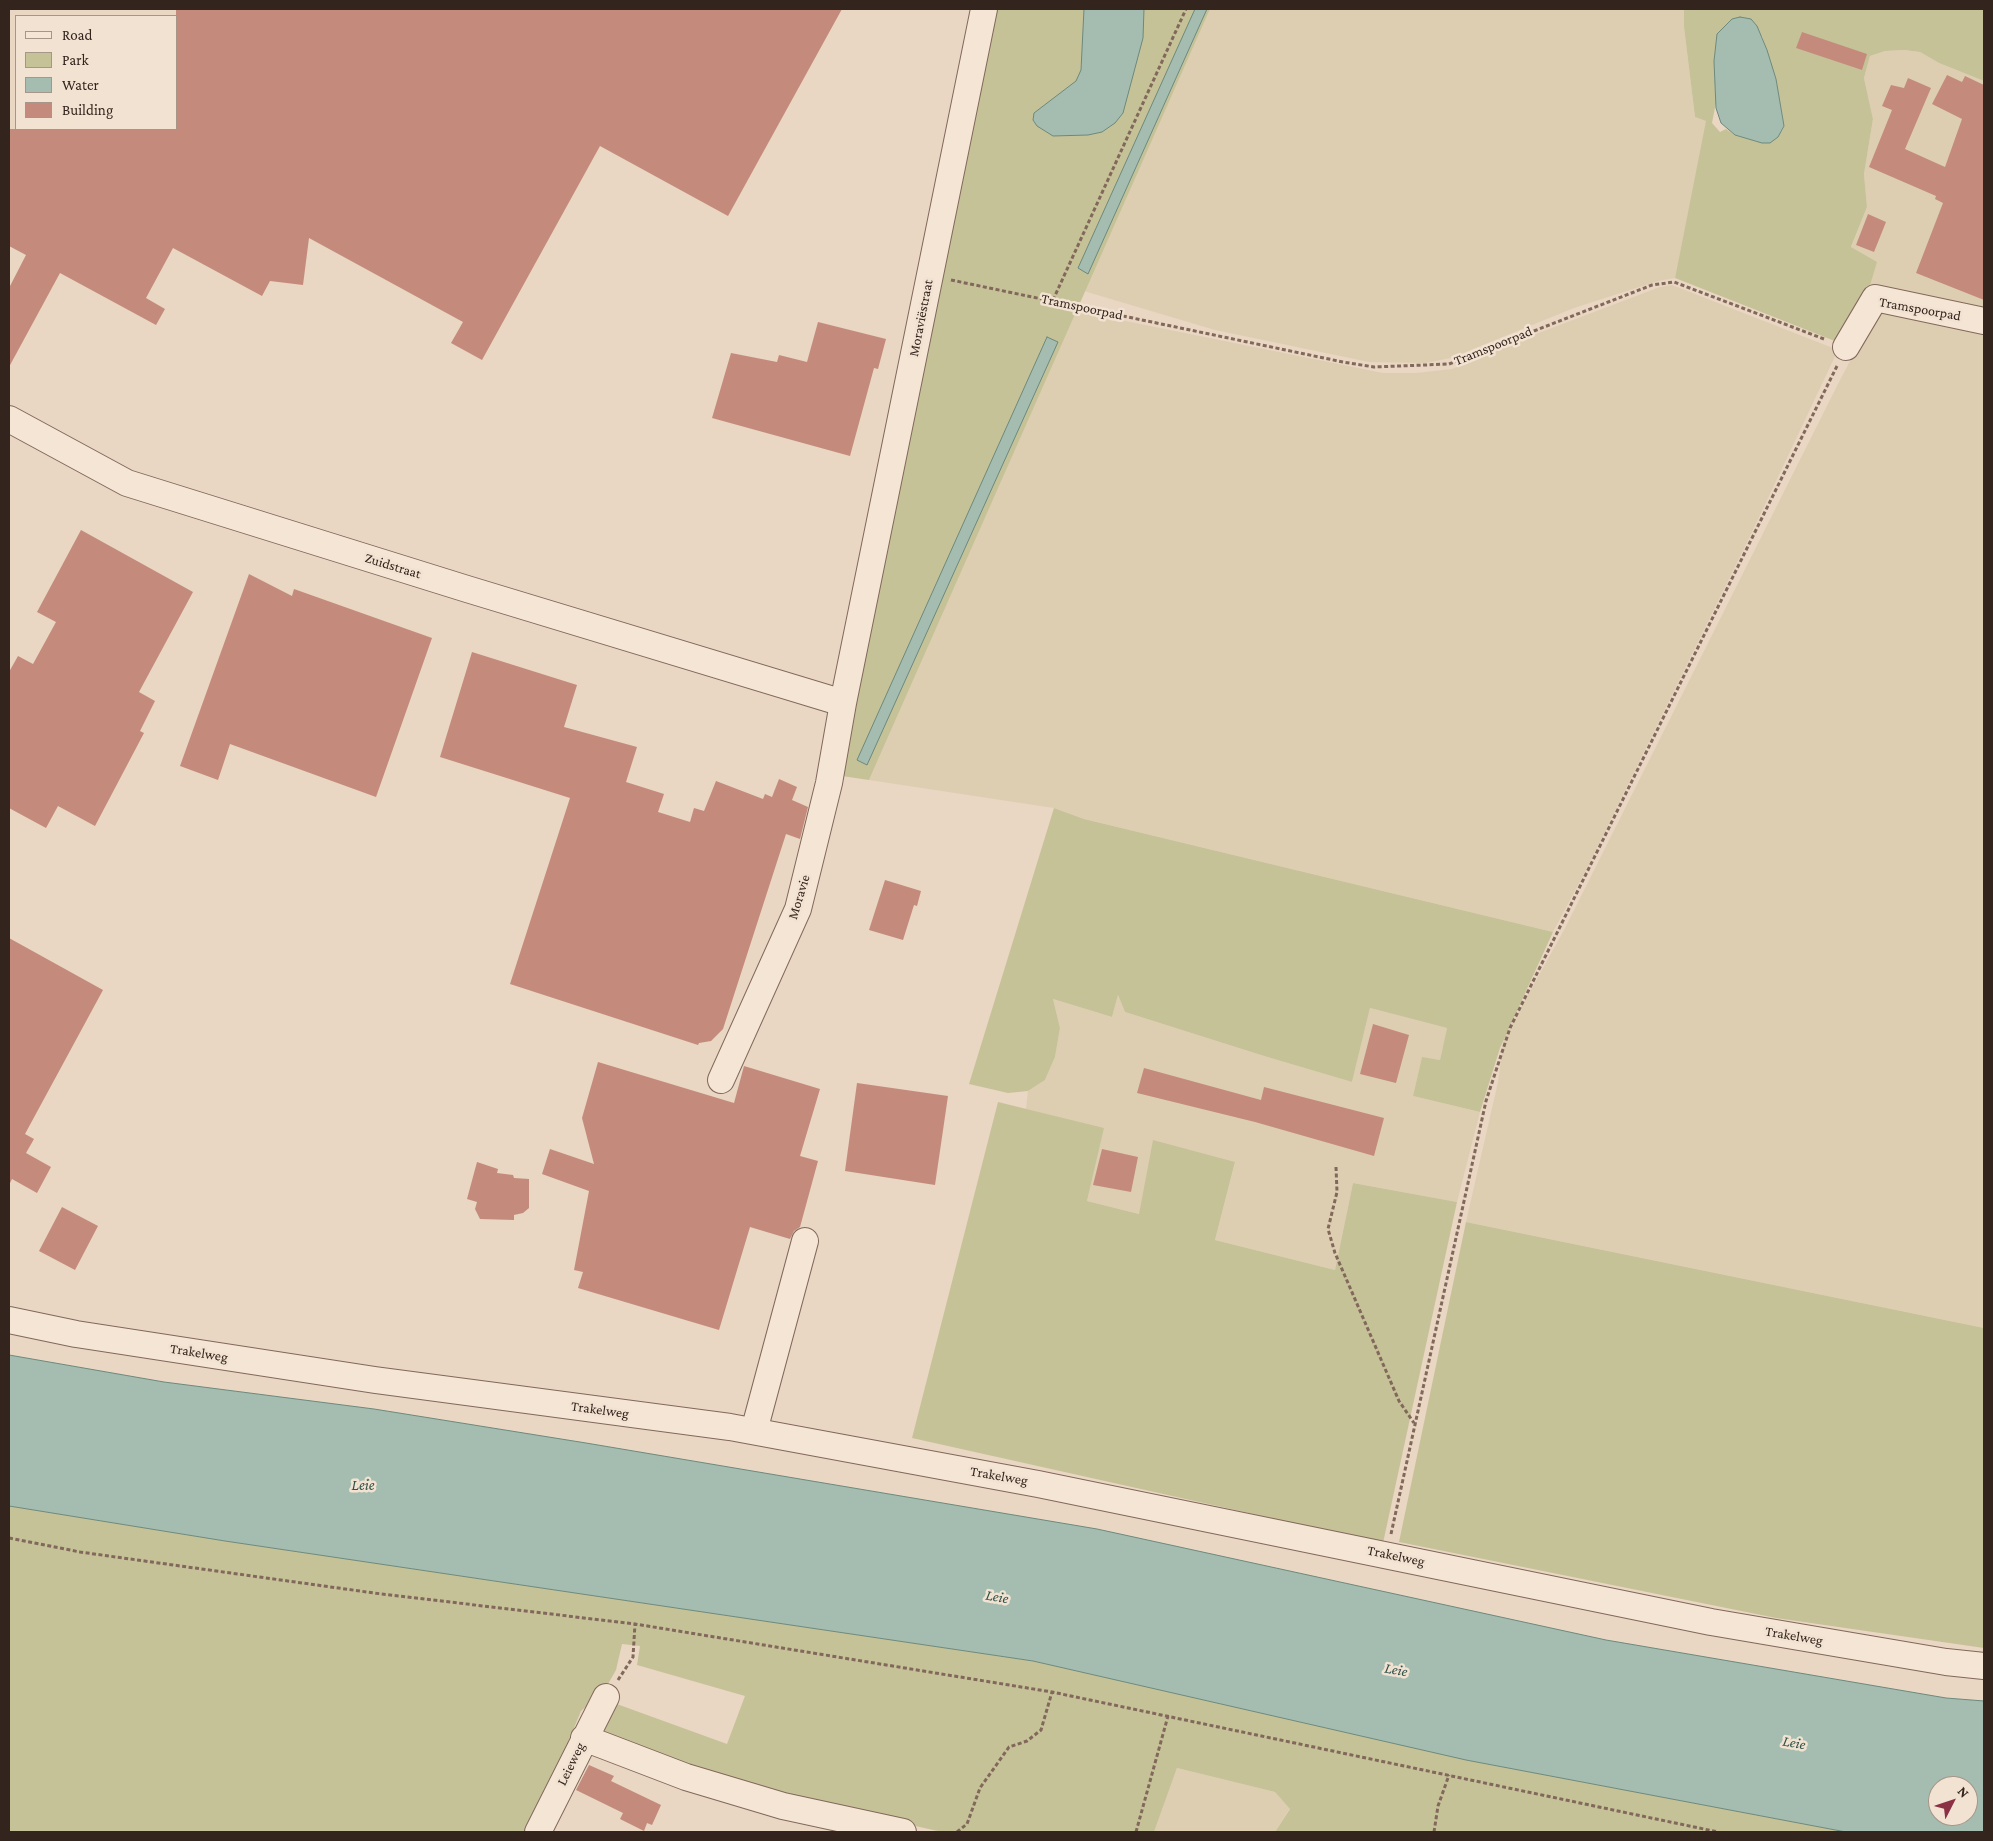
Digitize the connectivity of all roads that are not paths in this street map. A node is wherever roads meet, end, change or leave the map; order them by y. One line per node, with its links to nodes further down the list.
1 (984, 9): 5 (street, Moraviëstraat)
2 (1984, 321): 3 (street, Tramspoorpad)
3 (1846, 347)
4 (9, 419): 6 (street, Zuidstraat)
5 (859, 628): 6 (street, Moravie)
6 (843, 703): 7 (street, Moravie)
7 (721, 1080)
8 (805, 1241): 10 (street)
9 (9, 1320): 10 (street, Trakelweg)
10 (754, 1431): 11 (street, Trakelweg)
11 (1984, 1666)
12 (606, 1697): 13 (street, Leieweg)
13 (584, 1738): 14 (street, Leieweg); 15 (street)
14 (538, 1832)
15 (903, 1832)

